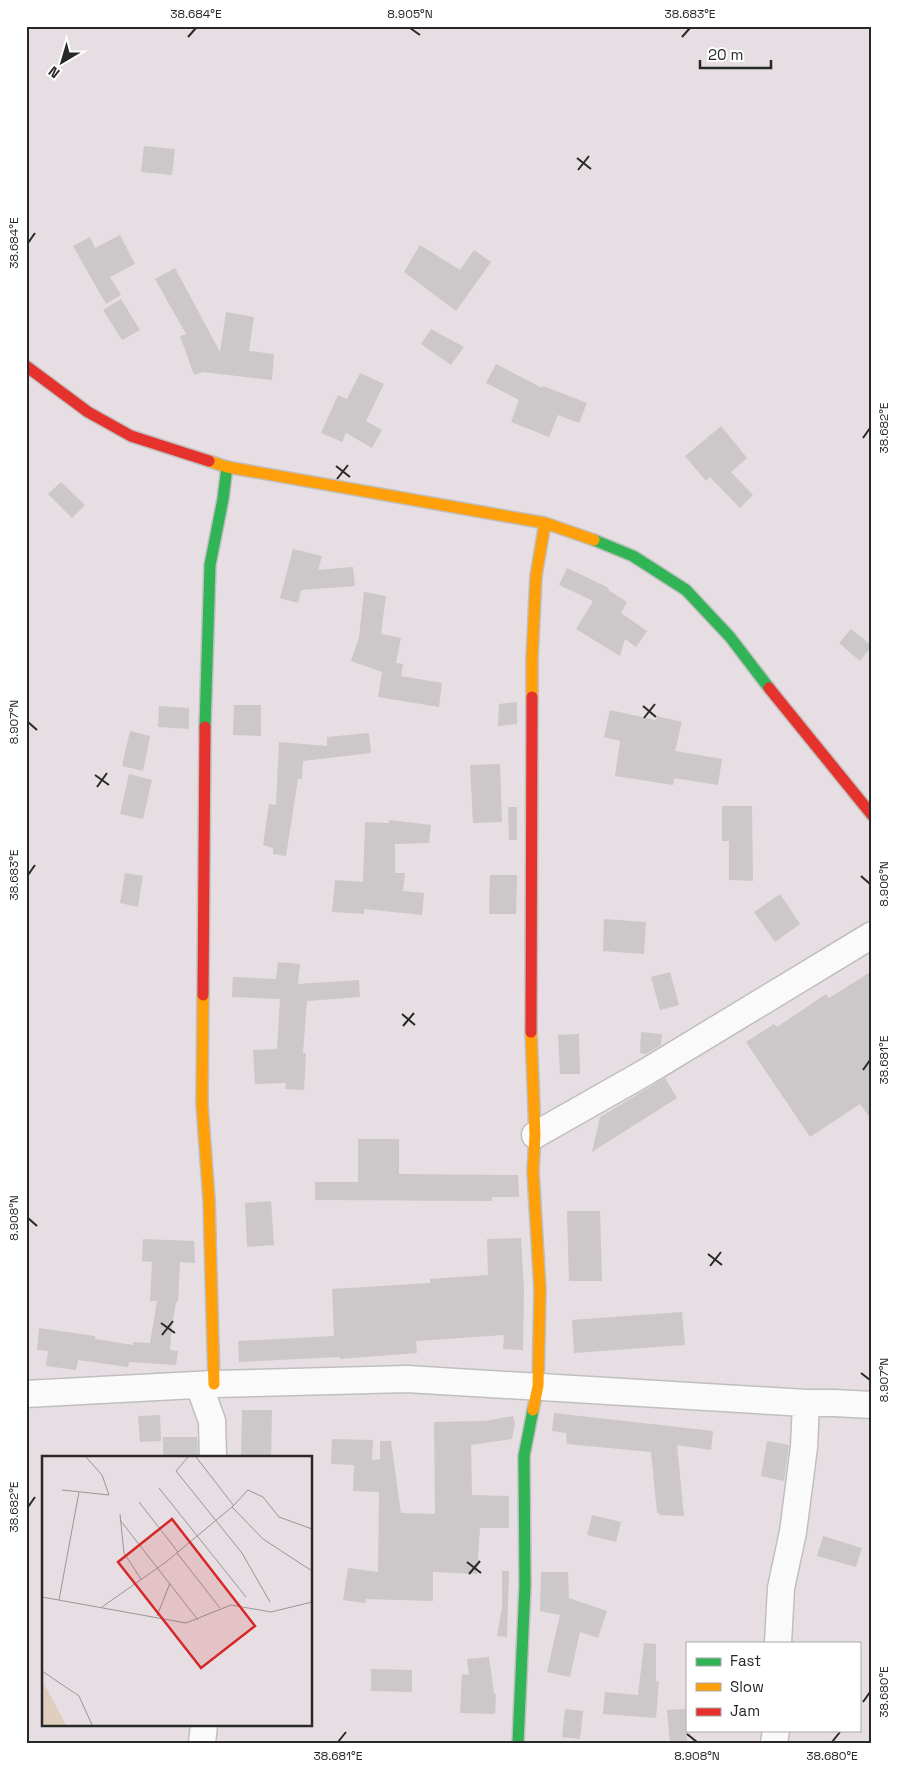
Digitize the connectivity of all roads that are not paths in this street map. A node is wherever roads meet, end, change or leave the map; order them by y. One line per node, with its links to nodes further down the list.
1 (26, 366): 2 (street)
2 (227, 467): 3 (street); 7 (street)
3 (546, 523): 4 (street); 6 (street)
4 (872, 815)
5 (872, 935): 6 (street)
6 (535, 1136): 8 (street)
7 (207, 1384): 8 (street); 9 (street); 12 (street)
8 (538, 1386): 10 (street); 16 (street)
9 (26, 1394)
10 (806, 1404): 11 (street); 13 (street)
11 (872, 1406)
12 (213, 1456)
13 (778, 1642)
14 (204, 1726): 15 (street)
15 (202, 1743)
16 (518, 1743)

